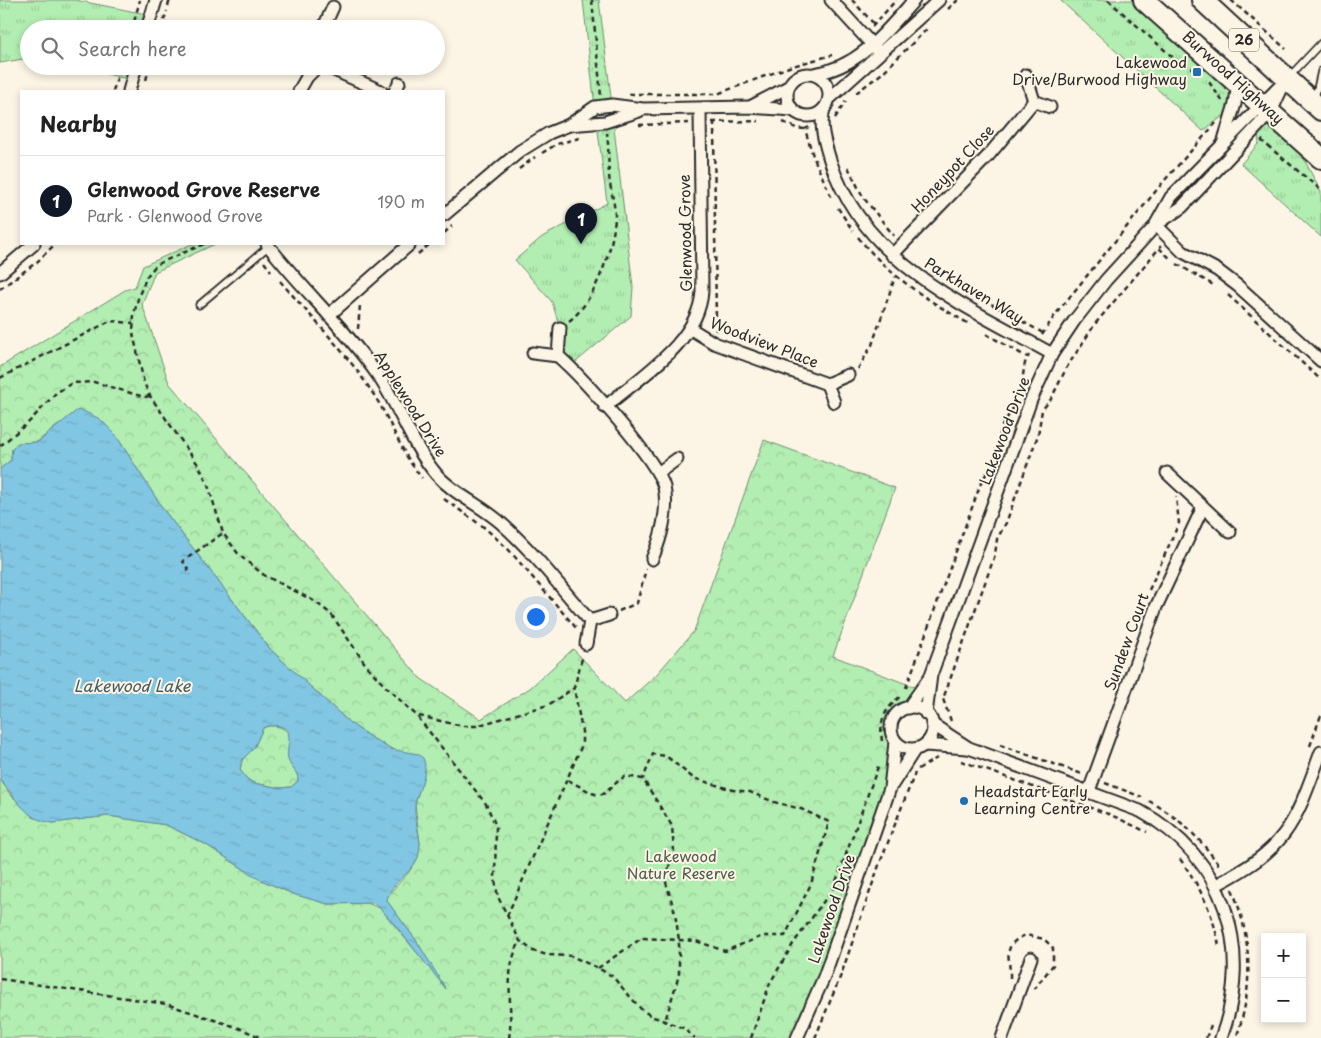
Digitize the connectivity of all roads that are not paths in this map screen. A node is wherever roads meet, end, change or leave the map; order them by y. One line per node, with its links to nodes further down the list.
1 (156, 0): 8 (street)
2 (831, 0): 11 (street)
3 (914, 0): 11 (street)
4 (939, 0): 11 (street)
5 (1144, 0): 19 (highway, Burwood Highway / 26)
6 (1202, 0): 18 (highway, 26)
7 (333, 8): 9 (street)
8 (150, 20)
9 (327, 20)
10 (1321, 43): 18 (lane)
11 (877, 50): 13 (street); 25 (street)
12 (1321, 71): 26 (lane)
13 (814, 74): 20 (street); 25 (street)
14 (133, 75): 21 (street)
15 (309, 75): 22 (street)
16 (345, 75): 23 (street)
17 (1026, 75): 24 (street)
18 (1286, 79): 26 (highway, 26); 30 (street, Lakewood Drive)
19 (1238, 83): 30 (highway, Burwood Highway / 26); 35 (street, Lakewood Drive)
20 (788, 87): 27 (street); 32 (street)
21 (129, 90)
22 (300, 90)
23 (379, 90)
24 (1034, 101): 28 (street); 43 (street, Honeypot Close)
25 (827, 104): 33 (street); 36 (street, Parkhaven Way)
26 (1317, 106)
27 (748, 107): 29 (street); 32 (street)
28 (1050, 107)
29 (700, 108): 31 (street); 48 (street, Glenwood Grove)
30 (1266, 108): 35 (street, Lakewood Drive); 37 (highway, Burwood Highway / 26); 39 (street, Lakewood Drive)
31 (643, 110): 34 (street); 34 (street)
32 (793, 110): 33 (street)
33 (806, 116): 36 (street, Parkhaven Way)
34 (569, 124): 38 (street)
35 (1224, 142): 39 (street, Lakewood Drive)
36 (825, 144): 43 (street, Parkhaven Way)
37 (1321, 158)
38 (445, 214)
39 (1156, 225): 50 (street, Lakewood Drive); 52 (street)
40 (33, 245): 44 (street)
41 (268, 245): 45 (lane); 46 (street, Applewood Drive)
42 (409, 245): 46 (street)
43 (892, 255): 50 (street, Parkhaven Way)
44 (0, 273)
45 (198, 305)
46 (329, 315): 64 (street, Applewood Drive)
47 (560, 328): 51 (street)
48 (691, 329): 54 (street, Woodview Place); 56 (street, Glenwood Grove)
49 (533, 353): 51 (street)
50 (1052, 354): 66 (street, Lakewood Drive)
51 (558, 356): 56 (street)
52 (1321, 362)
53 (848, 375): 54 (street, Woodview Place)
54 (827, 384): 55 (street, Woodview Place)
55 (834, 402)
56 (605, 407): 58 (street)
57 (677, 459): 58 (street)
58 (658, 473): 62 (street)
59 (1167, 473): 60 (street)
60 (1203, 507): 61 (street); 74 (street, Sundew Court)
61 (1230, 532)
62 (652, 559)
63 (609, 615): 64 (street)
64 (590, 621): 65 (street)
65 (586, 644)
66 (931, 675): 67 (street, Lakewood Drive); 68 (street, Lakewood Drive)
67 (908, 708): 68 (street); 69 (street)
68 (929, 719): 70 (street); 71 (street)
69 (895, 742): 70 (street); 73 (street, Lakewood Drive)
70 (920, 747): 71 (street); 73 (street, Lakewood Drive)
71 (969, 748): 74 (street)
72 (1321, 752): 75 (street)
73 (890, 788): 77 (street, Lakewood Drive)
74 (1089, 791): 75 (street)
75 (1216, 885): 79 (street)
76 (1030, 958): 78 (street)
77 (798, 1038)
78 (1002, 1038)
79 (1221, 1038)

